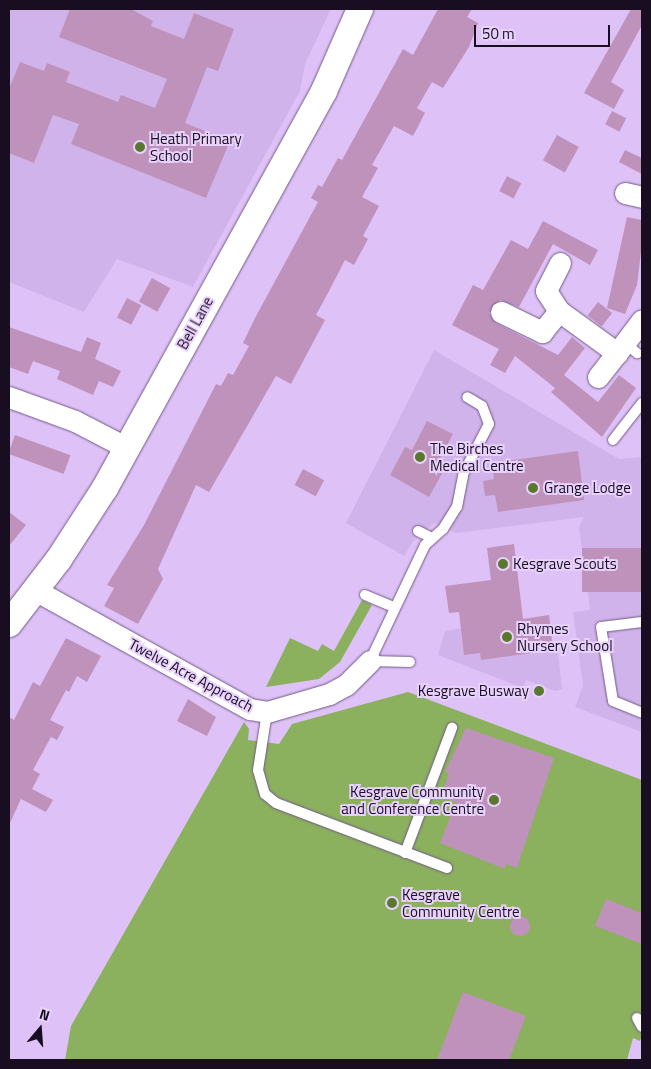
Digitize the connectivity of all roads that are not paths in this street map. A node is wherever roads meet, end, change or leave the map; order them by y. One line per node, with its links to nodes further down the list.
1 (360, 9): 12 (street, Bell Lane)
2 (560, 263): 3 (street)
3 (559, 311): 4 (street); 6 (street)
4 (501, 312)
5 (642, 320): 6 (street)
6 (627, 350): 7 (street)
7 (598, 377)
8 (9, 397): 12 (street)
9 (467, 397): 14 (lane, Twelve Acre Approach)
10 (642, 403): 11 (lane)
11 (613, 440)
12 (127, 448): 15 (street, Bell Lane)
13 (418, 531): 14 (lane)
14 (432, 538): 17 (lane, Twelve Acre Approach)
15 (35, 590): 19 (street, Bell Lane); 22 (street, Twelve Acre Approach)
16 (365, 594): 17 (lane)
17 (393, 607): 20 (lane, Twelve Acre Approach)
18 (642, 622): 23 (lane)
19 (9, 624)
20 (370, 661): 21 (lane); 22 (street, Twelve Acre Approach)
21 (410, 662)
22 (266, 712): 25 (lane)
23 (642, 713)
24 (452, 728): 25 (lane)
25 (405, 853): 26 (lane)
26 (447, 868)

